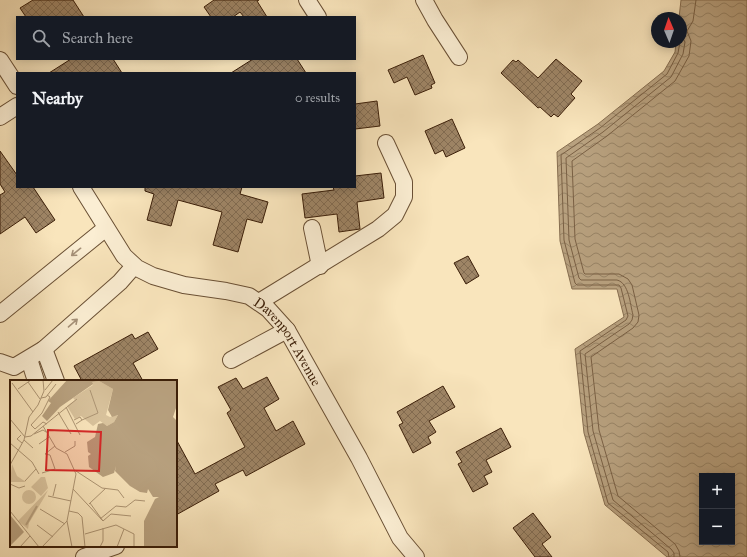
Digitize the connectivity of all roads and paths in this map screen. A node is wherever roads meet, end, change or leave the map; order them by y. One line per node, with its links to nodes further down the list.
1 (307, 0): 3 (street)
2 (424, 0): 4 (street)
3 (317, 16)
4 (459, 57)
5 (0, 60): 6 (street)
6 (16, 84)
7 (16, 107): 8 (street)
8 (0, 117)
9 (386, 143): 14 (street)
10 (82, 188): 11 (street, Davenport Avenue)
11 (106, 228): 13 (street, Davenport Avenue); 16 (street, one-way to 16)
12 (312, 228): 14 (street)
13 (134, 266): 15 (street, Davenport Avenue); 18 (street, one-way to 13)
14 (320, 266): 15 (street)
15 (259, 302): 17 (street, Davenport Avenue)
16 (0, 314)
17 (287, 330): 20 (street); 26 (street, Davenport Avenue)
18 (44, 349): 19 (street); 23 (street)
19 (28, 359): 21 (street); 22 (street)
20 (232, 360)
21 (0, 362)
22 (36, 380)
23 (56, 380)
24 (113, 547): 25 (street)
25 (84, 557)
26 (416, 557)

